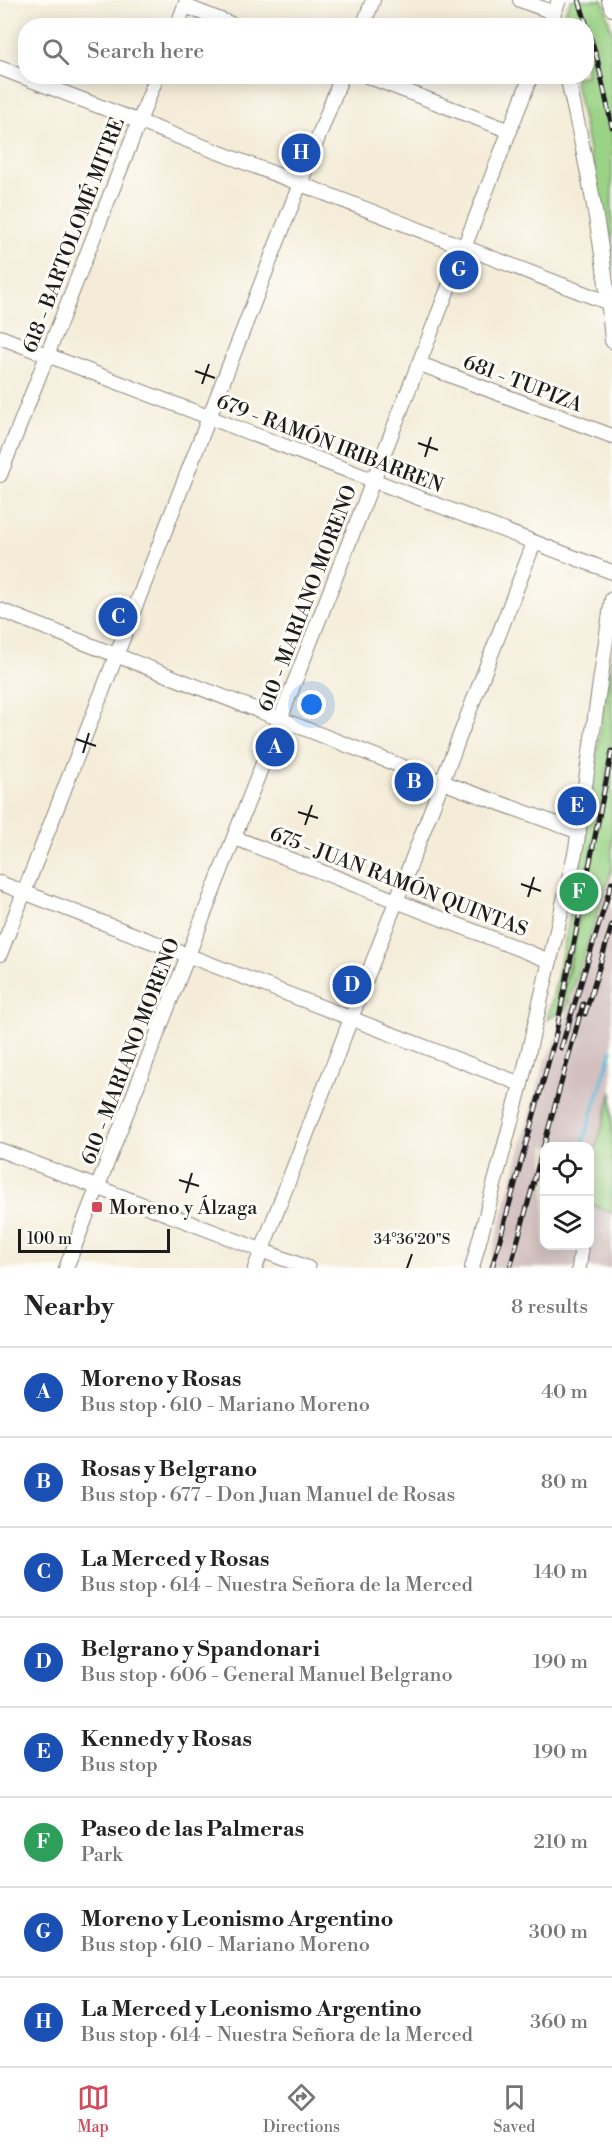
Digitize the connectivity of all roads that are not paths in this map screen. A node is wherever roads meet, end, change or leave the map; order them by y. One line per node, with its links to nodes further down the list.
1 (373, 0): 9 (street)
2 (520, 0): 6 (street)
3 (609, 0): 5 (street)
4 (186, 3): 7 (street); 8 (street)
5 (612, 9)
6 (553, 13)
7 (180, 18)
8 (219, 18)
9 (366, 18)
10 (0, 68): 11 (street)
11 (18, 75)
12 (41, 84): 18 (street)
13 (154, 84): 18 (street, 618 - BARTOLOMÉ MITRE)
14 (339, 84): 20 (street)
15 (388, 84): 19 (street)
16 (528, 84): 19 (street, 610 - MARIANO MORENO)
17 (569, 84): 22 (street)
18 (138, 122): 20 (street); 25 (street, 618 - BARTOLOMÉ MITRE)
19 (510, 131): 21 (street, 610 - MARIANO MORENO)
20 (301, 185): 21 (street); 27 (street)
21 (465, 248): 22 (street); 26 (street, 610 - MARIANO MORENO)
22 (609, 303): 24 (street)
23 (0, 337): 25 (street, 679 - RAMÓN IRIBARREN)
24 (612, 341)
25 (47, 355): 27 (street, 679 - RAMÓN IRIBARREN); 29 (street, 618 - BARTOLOMÉ MITRE)
26 (420, 364): 28 (street, 681 - TUPIZA); 30 (street, 610 - MARIANO MORENO)
27 (211, 417): 30 (street, 679 - RAMÓN IRIBARREN); 35 (street)
28 (612, 436)
29 (0, 475)
30 (373, 481): 31 (street, 679 - RAMÓN IRIBARREN); 36 (street, 610 - MARIANO MORENO)
31 (534, 543): 32 (street, 679 - RAMÓN IRIBARREN); 37 (street)
32 (612, 572)
33 (612, 599): 38 (street)
34 (0, 610): 35 (street)
35 (118, 655): 36 (street); 41 (street)
36 (281, 719): 37 (street); 39 (street, 610 - MARIANO MORENO)
37 (442, 782): 38 (street); 42 (street)
38 (579, 832): 45 (street)
39 (235, 837): 42 (street, 675 - JUAN RAMÓN QUINTAS); 44 (street, 610 - MARIANO MORENO)
40 (0, 883): 41 (street)
41 (24, 892): 43 (street); 44 (street)
42 (397, 900): 45 (street, 675 - JUAN RAMÓN QUINTAS); 46 (street)
43 (0, 954)
44 (189, 954): 46 (street); 49 (street, 610 - MARIANO MORENO)
45 (550, 961): 47 (street)
46 (352, 1018): 47 (street); 50 (street)
47 (521, 1084): 55 (street)
48 (0, 1150): 49 (street)
49 (98, 1187): 50 (street); 52 (street, 610 - MARIANO MORENO)
50 (262, 1251): 53 (street); 54 (street)
51 (581, 1252): 56 (street)
52 (66, 1268)
53 (255, 1268)
54 (308, 1268)
55 (471, 1268)
56 (579, 1268)

